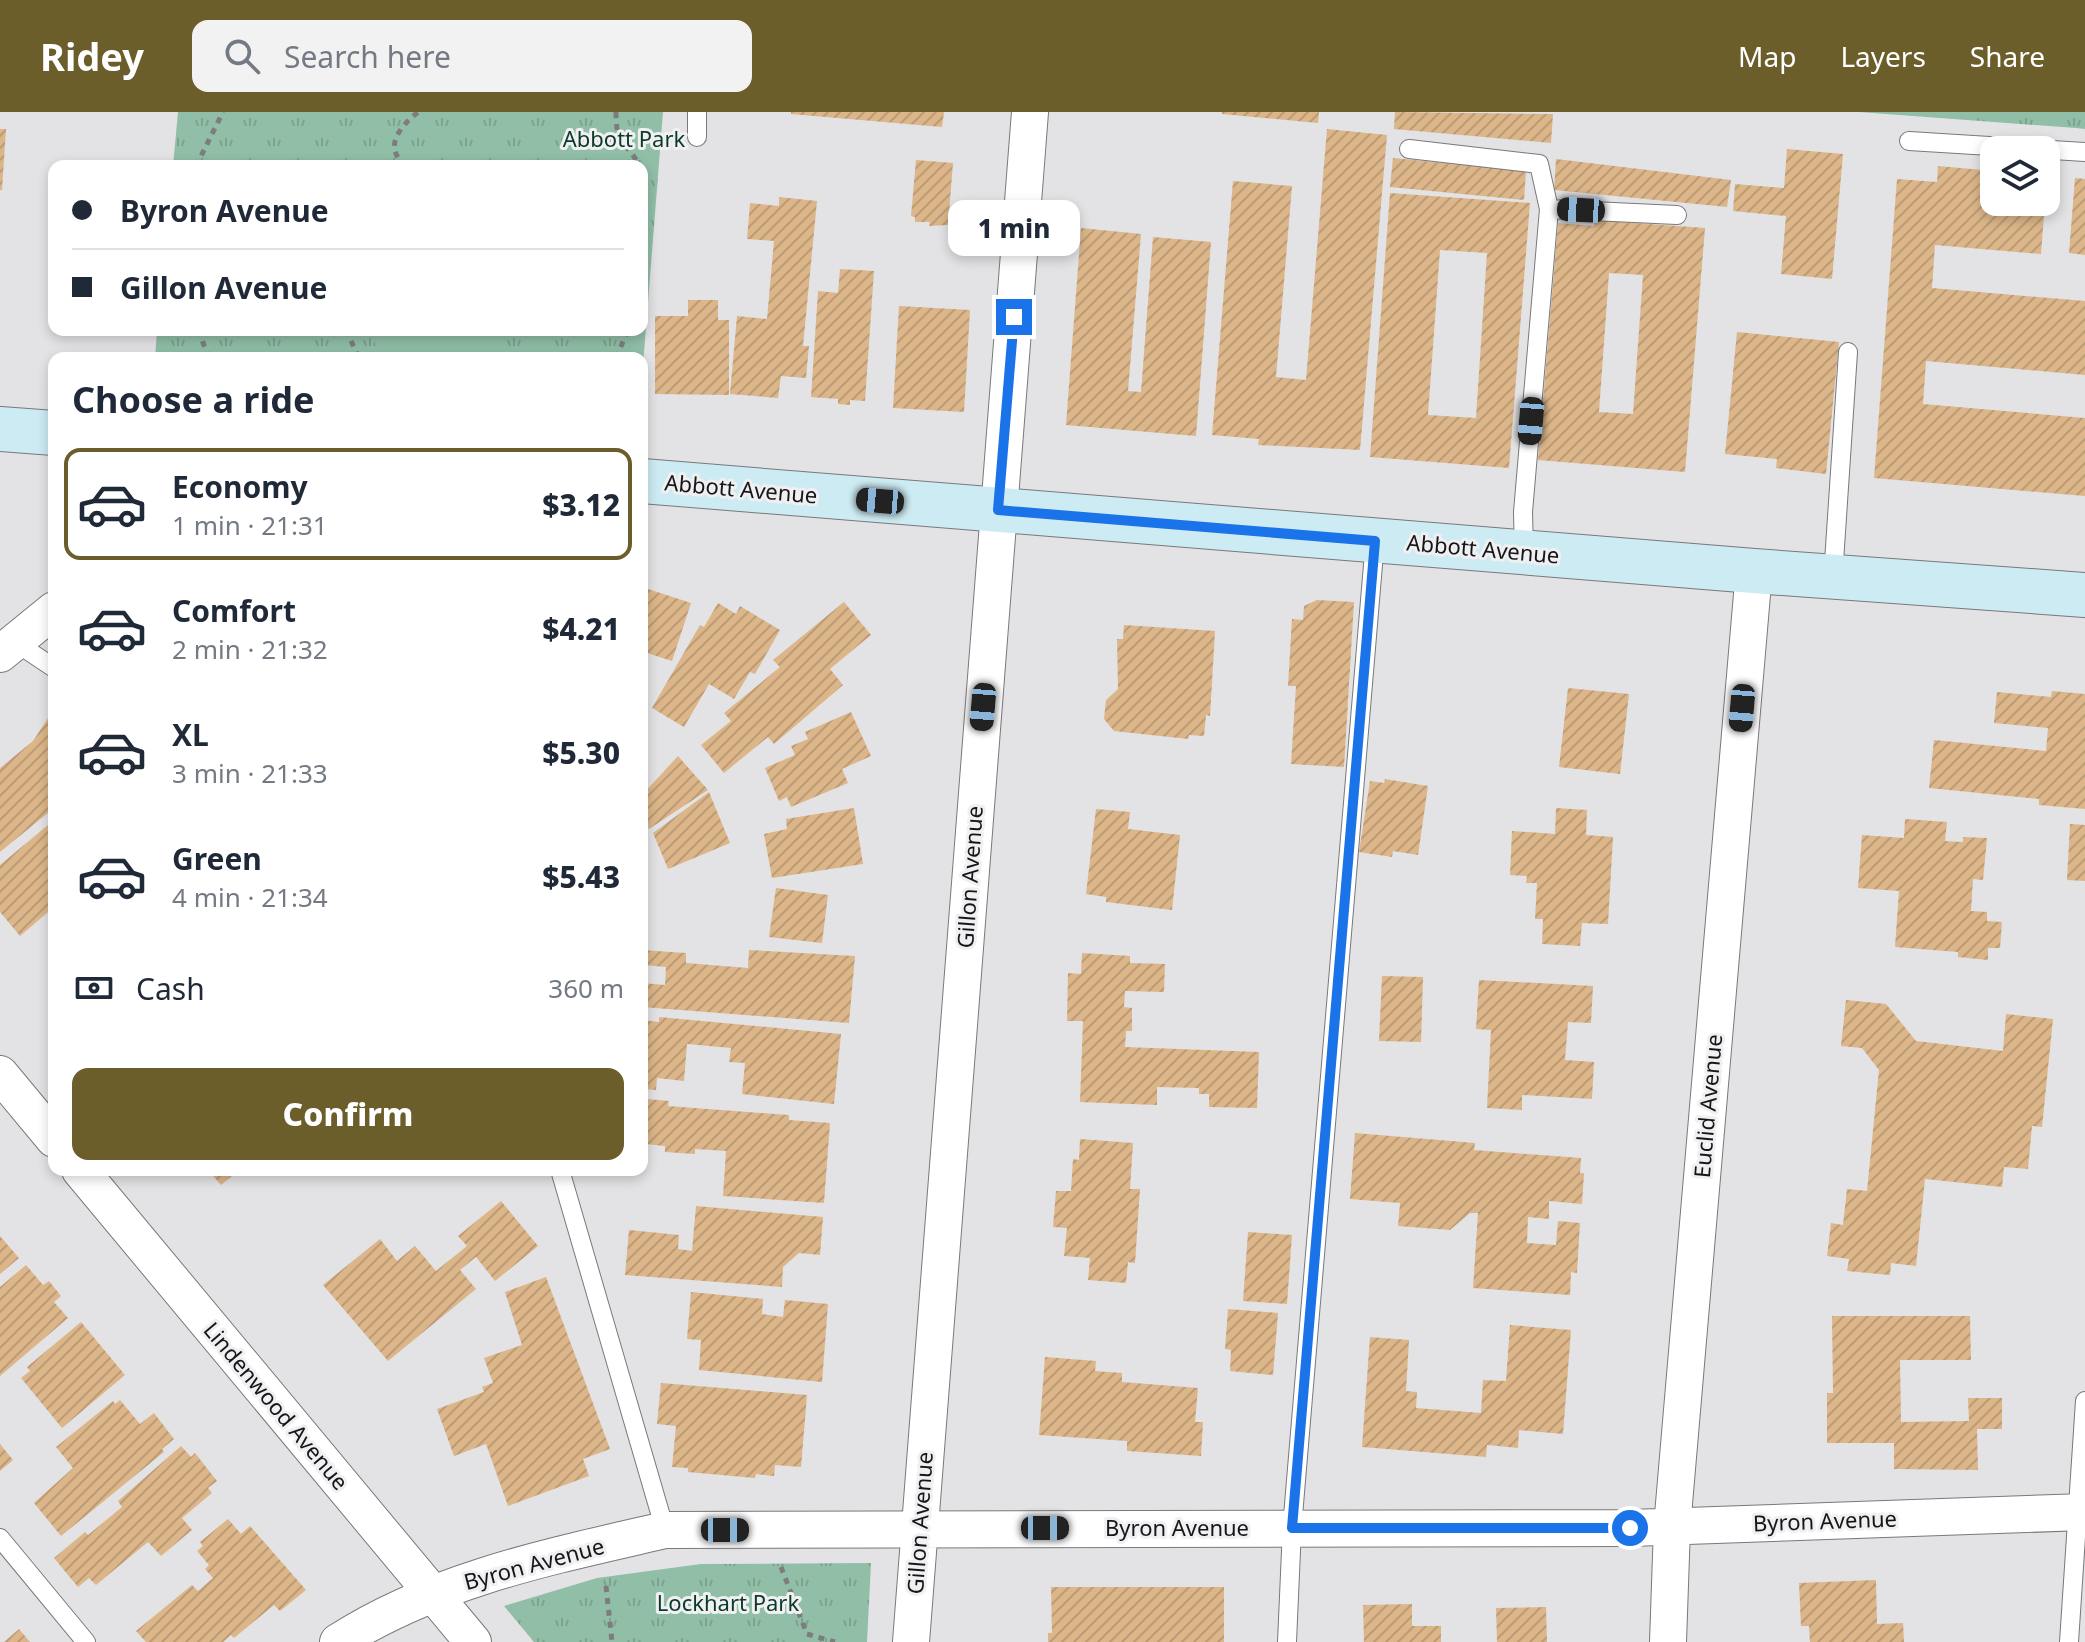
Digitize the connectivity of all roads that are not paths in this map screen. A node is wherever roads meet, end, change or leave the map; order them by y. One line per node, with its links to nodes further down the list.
1 (697, 112): 3 (lane)
2 (1030, 112): 13 (street, Gillon Avenue)
3 (697, 137)
4 (1909, 141): 6 (lane)
5 (1409, 149): 7 (lane)
6 (2085, 152)
7 (1549, 209): 8 (lane); 15 (lane)
8 (1677, 215)
9 (1848, 352): 17 (lane)
10 (0, 429): 11 (street)
11 (48, 433)
12 (648, 481): 13 (street, Abbott Avenue)
13 (998, 510): 14 (street, Abbott Avenue); 30 (street, Gillon Avenue)
14 (1375, 541): 15 (street, Abbott Avenue); 29 (lane)
15 (1524, 553): 16 (street, Abbott Avenue)
16 (1754, 571): 17 (street, Abbott Avenue); 28 (street, Euclid Avenue)
17 (1833, 577): 18 (street, Abbott Avenue)
18 (2085, 595)
19 (48, 615): 20 (street)
20 (7, 648): 21 (lane)
21 (48, 665)
22 (0, 1074): 23 (street)
23 (48, 1132)
24 (85, 1176): 33 (street, Lindenwood Avenue)
25 (562, 1176): 31 (lane)
26 (2085, 1401): 27 (lane)
27 (2081, 1512): 28 (street, Byron Avenue); 40 (lane)
28 (1672, 1527): 29 (street, Byron Avenue); 39 (street, Euclid Avenue)
29 (1292, 1528): 30 (street, Byron Avenue); 38 (lane)
30 (919, 1529): 31 (street, Byron Avenue); 37 (street, Gillon Avenue)
31 (665, 1530): 33 (street, Byron Avenue)
32 (0, 1538): 34 (lane)
33 (432, 1593): 35 (street, Byron Avenue); 36 (street, Lindenwood Avenue)
34 (86, 1642)
35 (338, 1642)
36 (473, 1642)
37 (911, 1642)
38 (1287, 1642)
39 (1668, 1642)
40 (2069, 1642)

